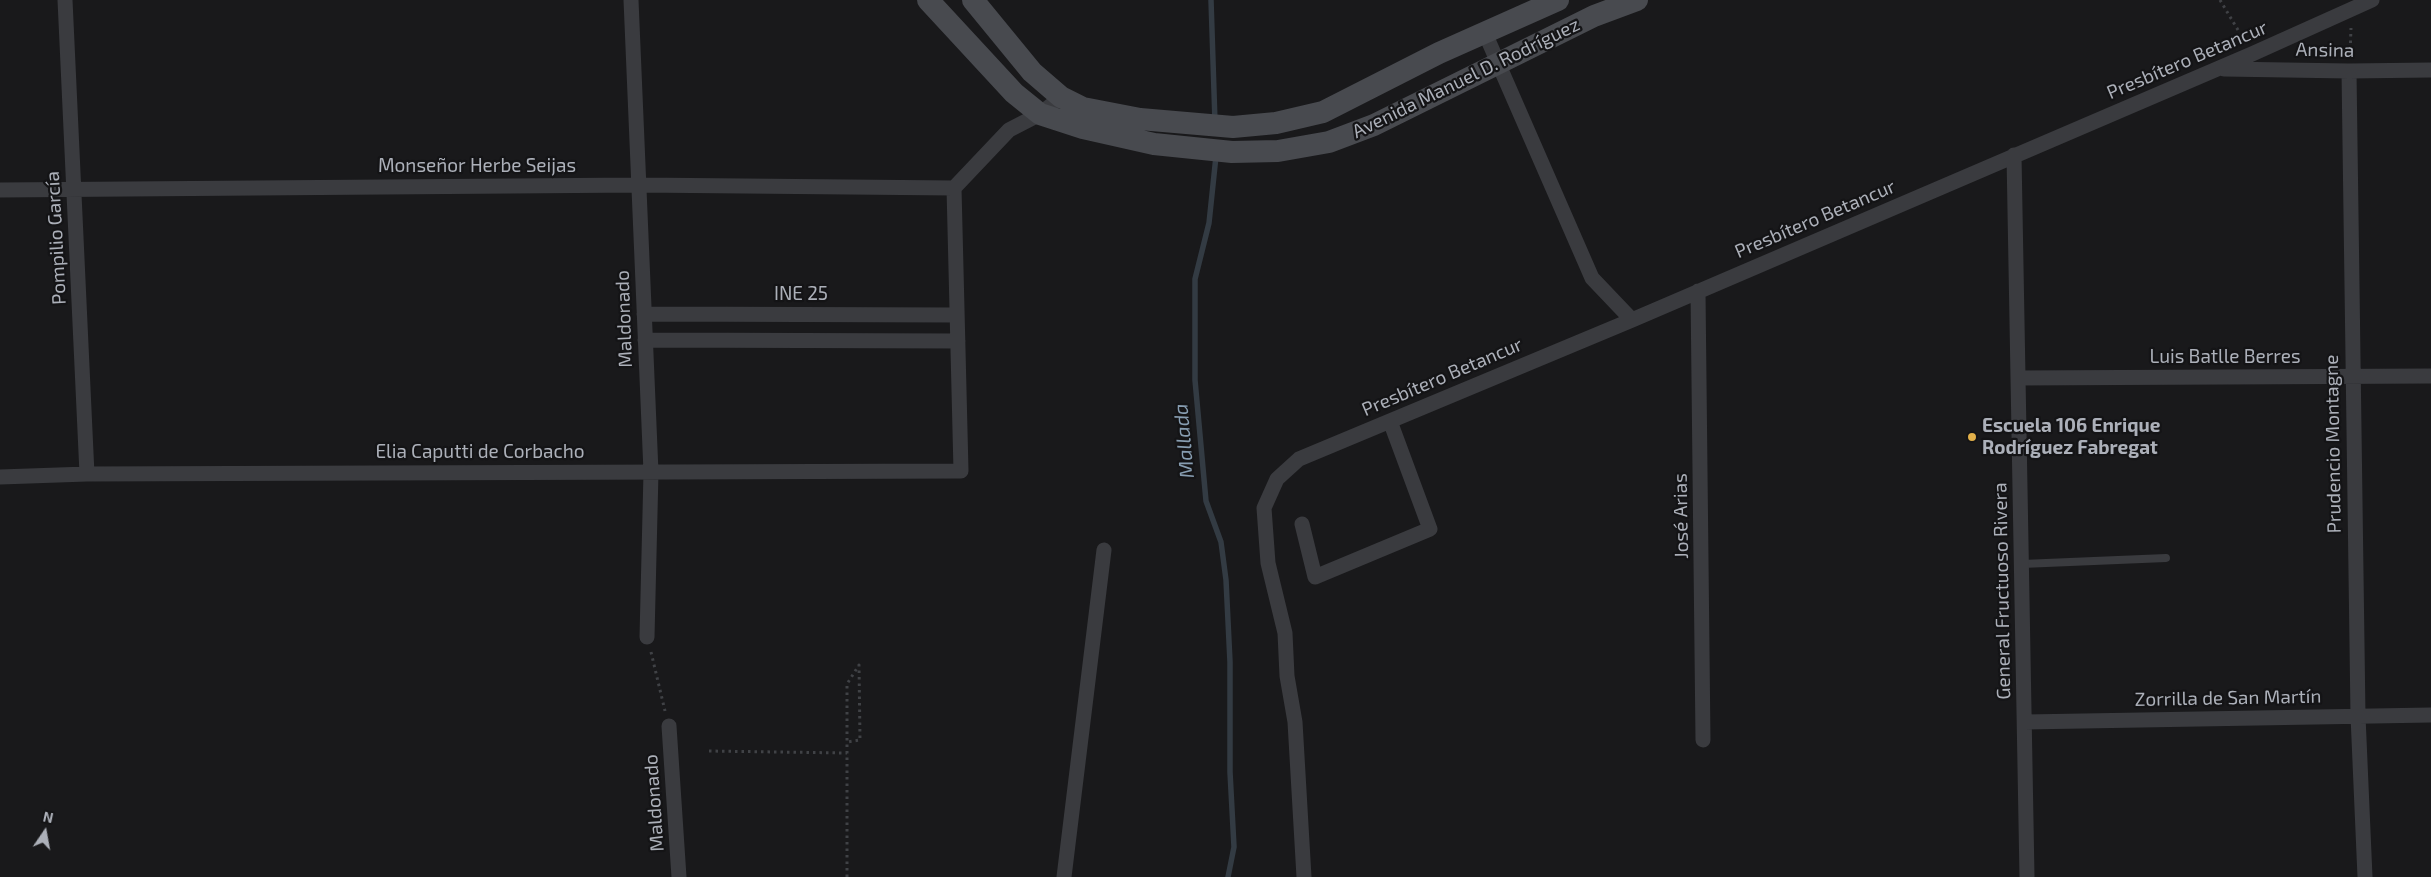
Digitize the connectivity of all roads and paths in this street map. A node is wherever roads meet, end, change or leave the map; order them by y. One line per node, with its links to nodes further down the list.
1 (65, 0): 20 (street, Pompilio García)
2 (631, 0): 19 (street, Maldonado)
3 (928, 0): 17 (street)
4 (973, 0): 16 (street, Avenida Manuel D. Rodríguez)
5 (1558, 0): 10 (street, Avenida Manuel D. Rodríguez)
6 (1637, 0): 12 (street, Avenida Manuel D. Rodríguez)
7 (2220, 0): 11 (path)
8 (2372, 0): 9 (street, Presbítero Betancur)
9 (2352, 9): 11 (street, Presbítero Betancur); 15 (path)
10 (1486, 33): 12 (street); 16 (street, Avenida Manuel D. Rodríguez)
11 (2252, 54): 13 (street, Presbítero Betancur)
12 (1499, 64): 17 (street, Avenida Manuel D. Rodríguez); 26 (street)
13 (2218, 68): 15 (street, Ansina); 18 (street, Presbítero Betancur)
14 (2431, 70): 15 (street, Ansina)
15 (2349, 71): 29 (street, Prudencio Montagne)
16 (1061, 97): 17 (street)
17 (1040, 114): 21 (street)
18 (2014, 155): 23 (street, Presbítero Betancur); 31 (street, General Fructuoso Rivera)
19 (639, 185): 20 (street, Monseñor Herbe Seijas); 21 (street, Monseñor Herbe Seijas); 24 (street, Maldonado)
20 (74, 188): 22 (street, Monseñor Herbe Seijas); 34 (street, Pompilio García)
21 (954, 188): 25 (street)
22 (0, 190)
23 (1698, 291): 26 (street, Presbítero Betancur); 45 (street, José Arias)
24 (644, 314): 25 (street, INE 25); 27 (street, Maldonado)
25 (957, 315): 28 (street)
26 (1632, 320): 32 (street, Presbítero Betancur)
27 (645, 340): 28 (street); 33 (street, Maldonado)
28 (958, 341): 33 (street, Elia Caputti de Corbacho)
29 (2352, 376): 30 (street, Luis Batlle Berres); 31 (street, Luis Batlle Berres); 42 (street, Prudencio Montagne)
30 (2431, 376)
31 (2018, 378): 39 (street, General Fructuoso Rivera)
32 (1390, 421): 36 (street); 52 (street, Presbítero Betancur)
33 (651, 472): 34 (street, Elia Caputti de Corbacho); 40 (street, Maldonado)
34 (86, 474): 35 (street, Elia Caputti de Corbacho)
35 (0, 477)
36 (1302, 524)
37 (1104, 550): 51 (street)
38 (2166, 558): 39 (lane)
39 (2022, 564): 43 (street, General Fructuoso Rivera)
40 (647, 637): 44 (path)
41 (2431, 715): 42 (street, Zorrilla de San Martín)
42 (2358, 716): 43 (street, Zorrilla de San Martín); 54 (street, Prudencio Montagne)
43 (2025, 722): 53 (street, General Fructuoso Rivera)
44 (669, 726): 49 (street, Maldonado)
45 (1703, 740)
46 (848, 742): 46 (path); 48 (path)
47 (709, 750): 48 (path)
48 (848, 753): 50 (path)
49 (679, 877)
50 (847, 877)
51 (1064, 877)
52 (1304, 877)
53 (2027, 877)
54 (2365, 877)

